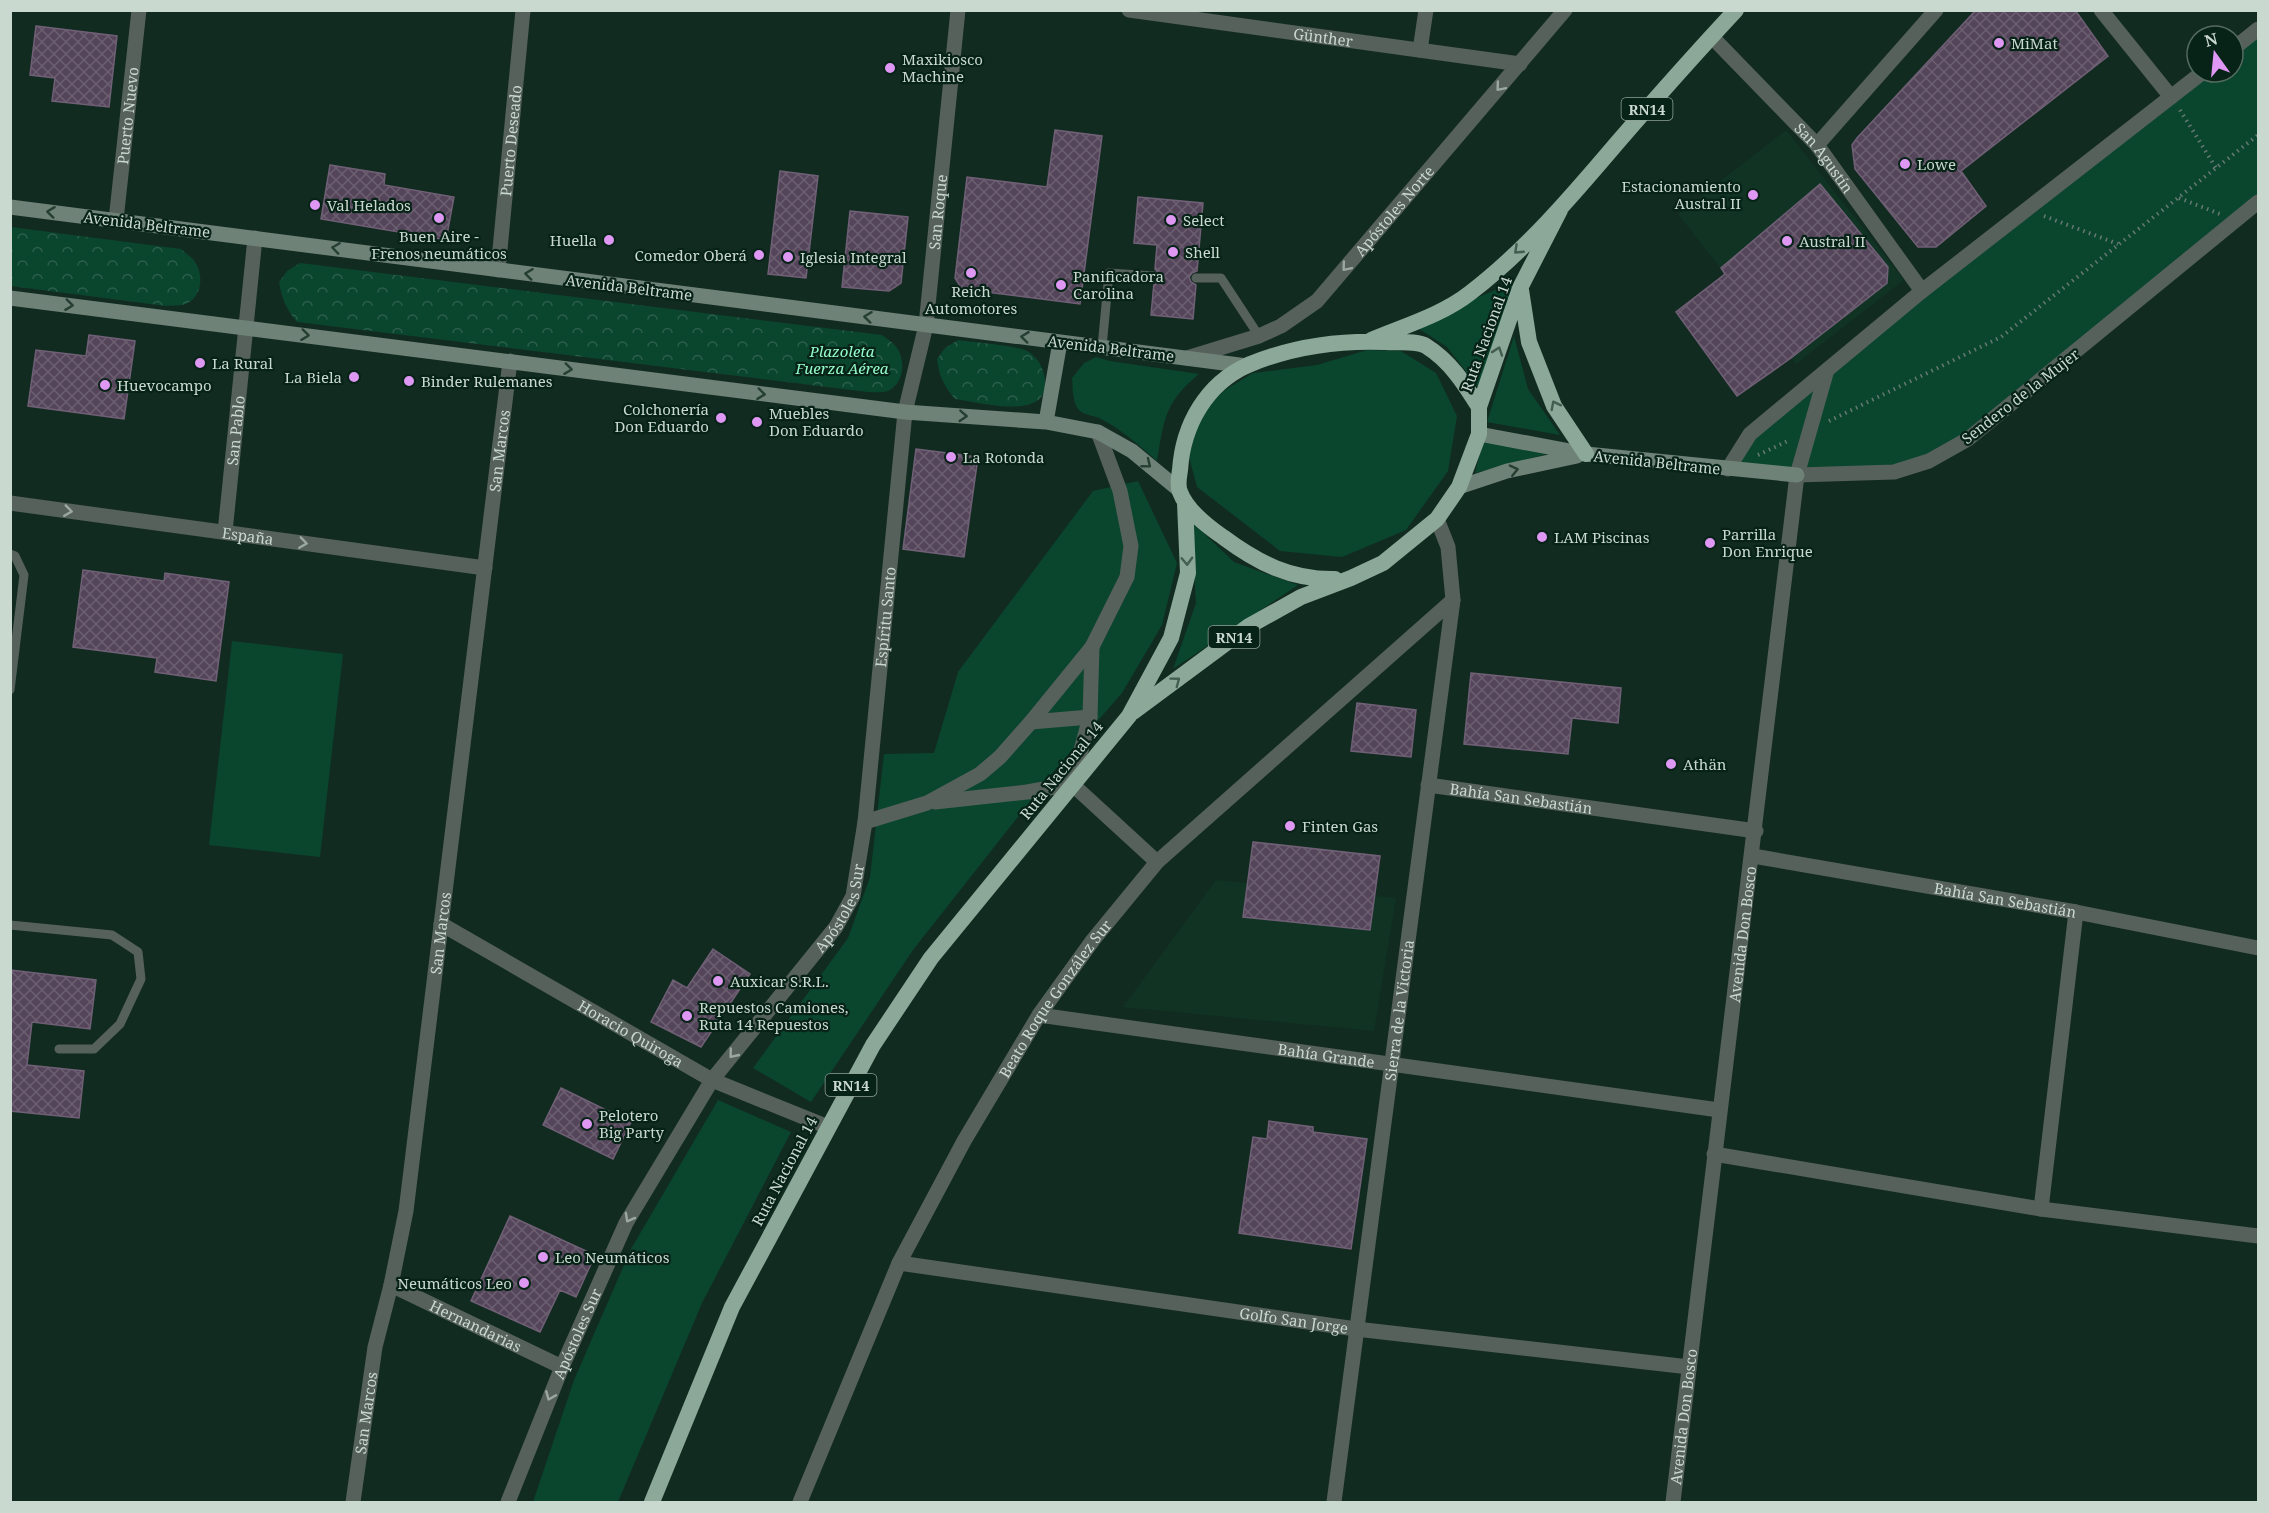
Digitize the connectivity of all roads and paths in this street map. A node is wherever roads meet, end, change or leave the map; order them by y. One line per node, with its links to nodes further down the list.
1 (139, 10): 25 (street, Puerto Nuevo)
2 (523, 10): 29 (street, Puerto Deseado)
3 (958, 10): 35 (street, San Roque)
4 (1129, 10): 13 (street, Günther)
5 (1425, 10): 13 (street)
6 (1565, 10): 14 (street, Apóstoles Norte)
7 (1736, 10): 11 (highway, Ruta Nacional 14 / RN14)
8 (1936, 10): 18 (street)
9 (2101, 10): 16 (street)
10 (2259, 29): 12 (street)
11 (1712, 36): 18 (street, San Agustín); 24 (highway, Ruta Nacional 14 / RN14)
12 (2245, 40)
13 (1420, 50): 14 (street, Günther)
14 (1520, 64): 37 (street, Apóstoles Norte, one-way to 37)
15 (2188, 84): 16 (street)
16 (2171, 97): 19 (path); 23 (street)
17 (2259, 135): 19 (path)
18 (1817, 145): 33 (street, San Agustín)
19 (2216, 168): 20 (path)
20 (2179, 197): 26 (path); 28 (path)
21 (2259, 202): 26 (street, Sendero de la Mujer)
22 (10, 207): 25 (main road, Avenida Beltrame, one-way to 22)
23 (2027, 209): 28 (path); 33 (street)
24 (1560, 210): 32 (highway, Ruta Nacional 14 / RN14); 38 (highway, Ruta Nacional 14 / RN14, one-way to 38)
25 (116, 220): 27 (main road, Avenida Beltrame)
26 (2236, 220): 53 (street, Sendero de la Mujer)
27 (255, 238): 29 (main road, Avenida Beltrame, one-way to 27); 36 (street, San Pablo)
28 (2119, 244): 48 (path)
29 (498, 270): 35 (main road, Avenida Beltrame, one-way to 29)
30 (1154, 276): 40 (lane)
31 (1197, 278): 37 (lane)
32 (1520, 288): 45 (highway, Ruta Nacional 14 / RN14, one-way to 32); 51 (highway, one-way to 32)
33 (1922, 291): 44 (street)
34 (10, 298): 36 (main road, one-way to 36)
35 (926, 325): 39 (main road, Avenida Beltrame, one-way to 35); 46 (street, San Roque)
36 (247, 328): 42 (main road, one-way to 42); 58 (street, San Pablo)
37 (1259, 336): 41 (street, Apóstoles Norte)
38 (1368, 341): 43 (highway, Ruta Nacional 14 / RN14); 45 (highway, Ruta Nacional 14 / RN14)
39 (1060, 342): 40 (main road, Avenida Beltrame); 47 (main road)
40 (1102, 347): 41 (main road, Avenida Beltrame)
41 (1187, 358): 43 (main road, Avenida Beltrame)
42 (510, 362): 46 (main road, one-way to 46); 60 (street, San Marcos)
43 (1247, 366): 55 (highway, Ruta Nacional 14 / RN14)
44 (1827, 370): 48 (street, Avenida Don Bosco); 52 (street)
45 (1479, 407): 50 (highway, Ruta Nacional 14 / RN14)
46 (905, 412): 47 (main road, one-way to 47); 71 (street, Espíritu Santo)
47 (1046, 422): 49 (main road)
48 (1810, 431): 52 (path); 53 (street, Avenida Don Bosco)
49 (1098, 432): 55 (main road, one-way to 55); 63 (street)
50 (1479, 434): 51 (main road, Avenida Beltrame); 54 (highway, Ruta Nacional 14 / RN14)
51 (1586, 454): 52 (main road, Avenida Beltrame); 54 (main road, Avenida Beltrame, one-way to 51)
52 (1728, 469): 53 (main road, Sendero de la Mujer)
53 (1797, 475): 72 (street, Avenida Don Bosco)
54 (1459, 487): 57 (highway, Ruta Nacional 14 / RN14)
55 (1181, 496): 61 (highway, Ruta Nacional 14 / RN14); 65 (highway, Ruta Nacional 14 / RN14, one-way to 65)
56 (10, 503): 58 (street, España, one-way to 58)
57 (1437, 519): 61 (highway, Ruta Nacional 14 / RN14); 62 (street, Sierra de la Victoria)
58 (225, 532): 60 (street, España, one-way to 60)
59 (10, 554): 64 (lane)
60 (485, 568): 76 (street, San Marcos)
61 (1351, 578): 65 (highway, Ruta Nacional 14 / RN14, one-way to 61)
62 (1453, 600): 69 (street, Sierra de la Victoria); 74 (street, Beato Roque González Sur)
63 (1092, 647): 66 (street); 67 (street)
64 (10, 690)
65 (1129, 716): 68 (highway, Ruta Nacional 14 / RN14)
66 (1090, 717): 67 (street); 68 (street)
67 (1030, 722): 70 (street)
68 (1072, 784): 70 (street); 74 (street); 84 (highway, Ruta Nacional 14 / RN14)
69 (1428, 785): 72 (street, Bahía San Sebastián); 81 (street, Sierra de la Victoria)
70 (927, 803): 71 (street)
71 (865, 822): 82 (street, Apóstoles Sur, one-way to 82)
72 (1756, 831): 73 (street, Avenida Don Bosco)
73 (1753, 856): 75 (street, Bahía San Sebastián); 83 (street, Avenida Don Bosco)
74 (1157, 862): 79 (street, Beato Roque González Sur)
75 (2076, 912): 78 (street, Bahía San Sebastián); 86 (street)
76 (441, 924): 82 (street, Horacio Quiroga); 89 (street, San Marcos)
77 (10, 925): 80 (lane)
78 (2259, 948)
79 (1040, 1015): 81 (street, Bahía Grande); 88 (street, Beato Roque González Sur)
80 (59, 1048)
81 (1391, 1064): 83 (street, Bahía Grande); 90 (street, Sierra de la Victoria)
82 (712, 1080): 84 (street, Horacio Quiroga); 91 (street, Apóstoles Sur, one-way to 91)
83 (1719, 1110): 85 (street, Avenida Don Bosco)
84 (828, 1127): 95 (highway, Ruta Nacional 14 / RN14)
85 (1714, 1154): 86 (street); 92 (street, Avenida Don Bosco)
86 (2041, 1209): 87 (street)
87 (2259, 1236)
88 (899, 1263): 90 (street, Golfo San Jorge); 96 (street, Beato Roque González Sur)
89 (391, 1285): 91 (street, Hernandarias); 93 (street, San Marcos)
90 (1356, 1329): 92 (street, Golfo San Jorge); 97 (street, Sierra de la Victoria)
91 (562, 1367): 94 (street, Apóstoles Sur, one-way to 94)
92 (1689, 1367): 98 (street, Avenida Don Bosco)
93 (353, 1503)
94 (508, 1503)
95 (652, 1503)
96 (800, 1503)
97 (1334, 1503)
98 (1672, 1503)

